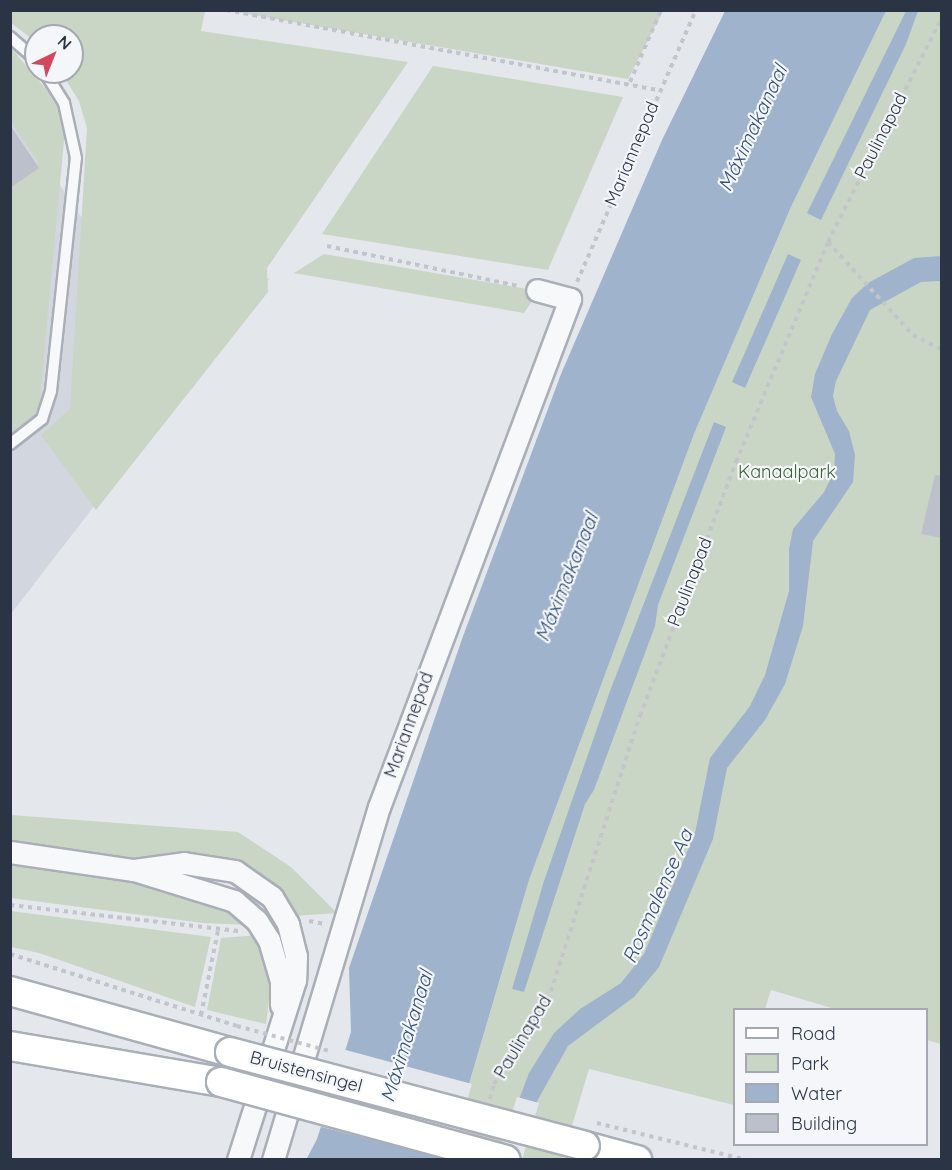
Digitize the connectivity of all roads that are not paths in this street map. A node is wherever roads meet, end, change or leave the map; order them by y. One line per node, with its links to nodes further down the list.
1 (10, 37): 2 (lane)
2 (24, 49)
3 (52, 84): 5 (lane)
4 (537, 290): 10 (street, Mariannepad)
5 (10, 444)
6 (10, 852): 9 (street)
7 (10, 991): 12 (main road, Bruistensingel, bridge)
8 (10, 1046): 11 (main road, Bruistensingel, bridge)
9 (238, 1160)
10 (273, 1160)
11 (506, 1160)
12 (637, 1160)

